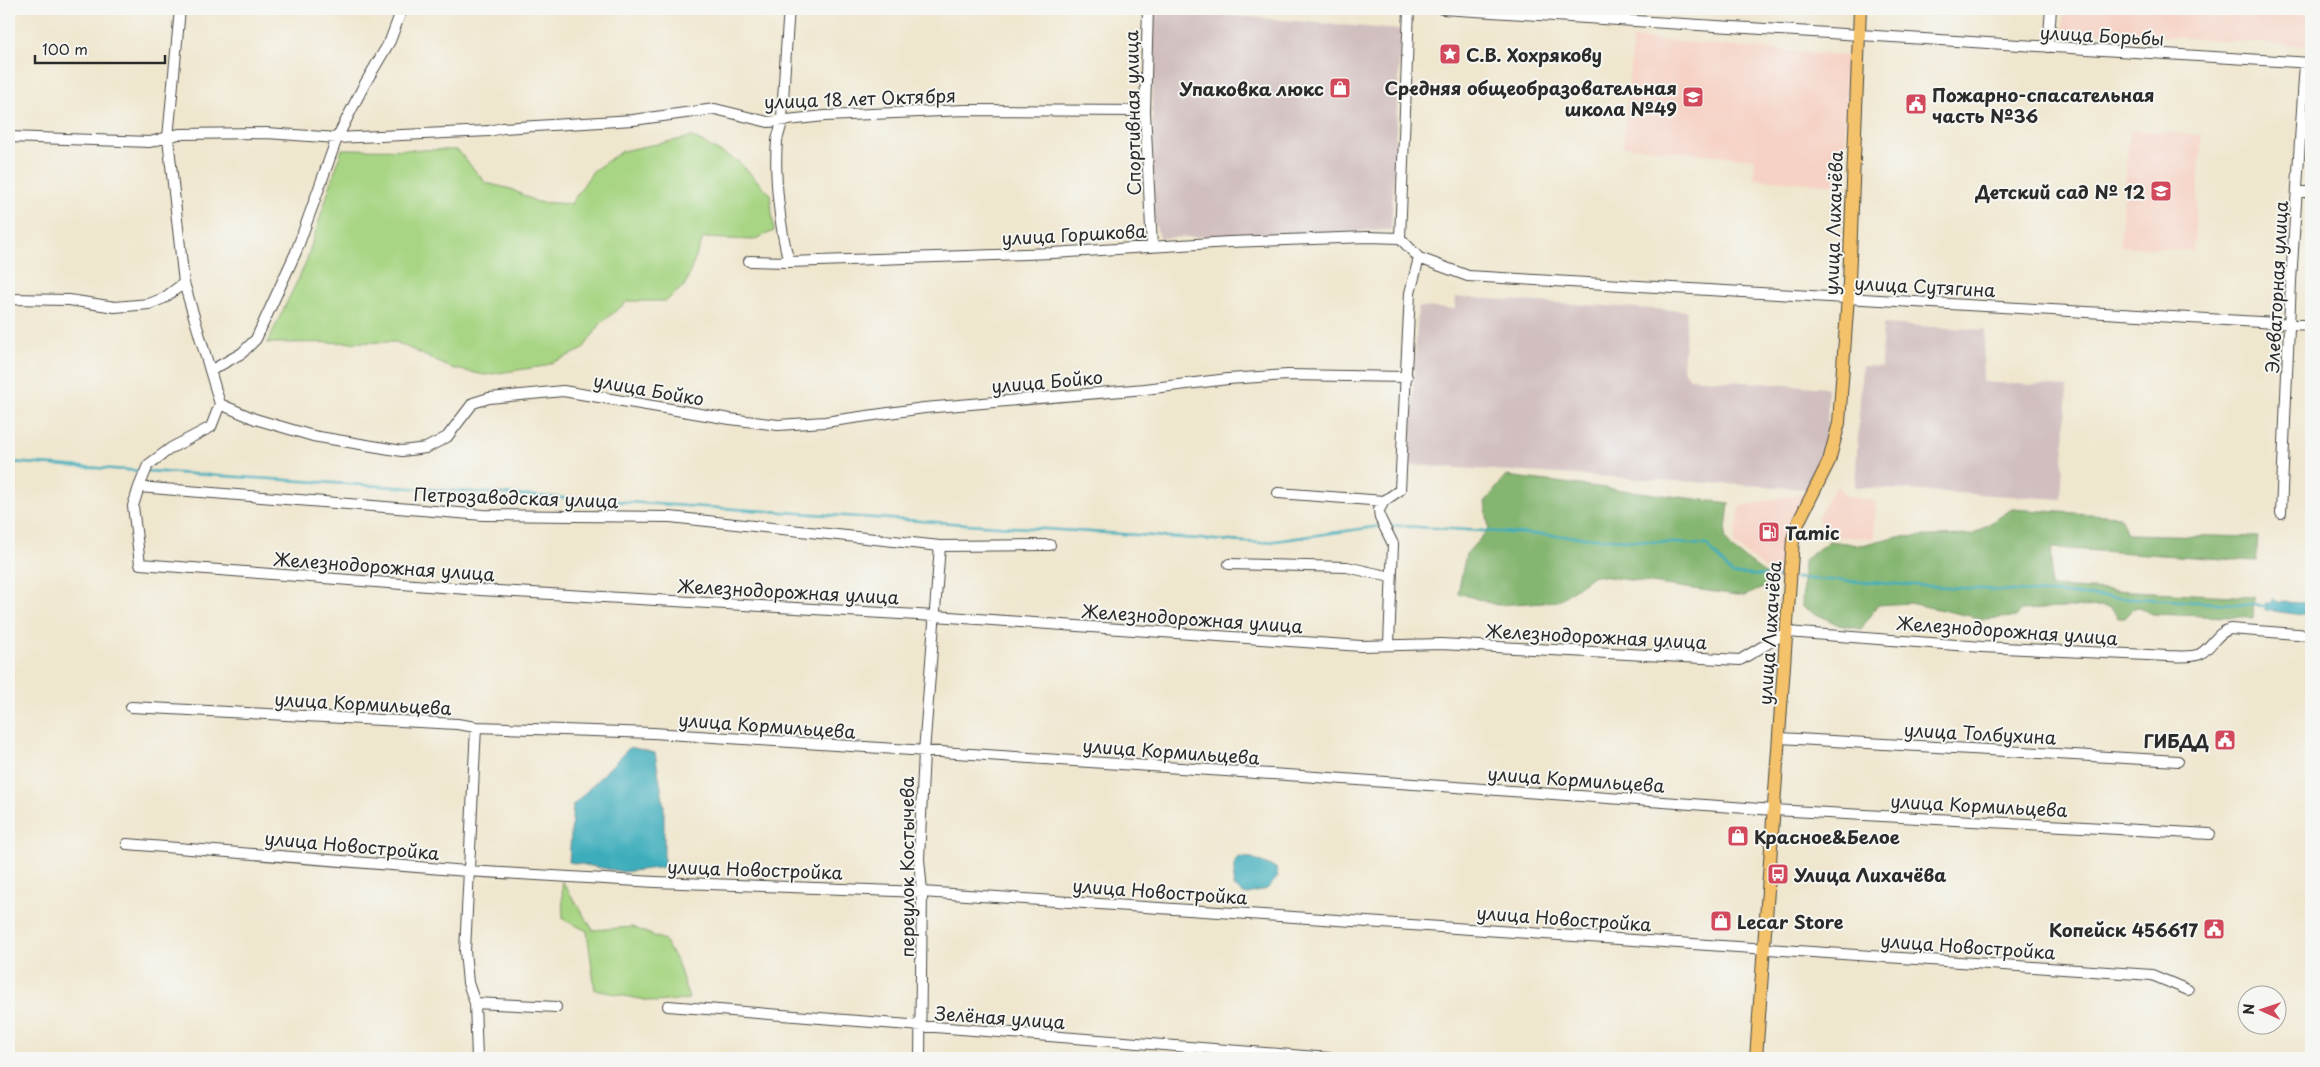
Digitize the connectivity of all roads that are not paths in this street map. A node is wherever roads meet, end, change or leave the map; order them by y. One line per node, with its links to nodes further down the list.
1 (180, 9): 15 (street)
2 (402, 9): 16 (street)
3 (789, 9): 13 (street)
4 (1148, 9): 12 (street, Спортивная улица)
5 (1409, 9): 19 (street)
6 (1442, 9): 9 (street, улица Борьбы)
7 (1860, 9): 9 (main road, улица Лихачёва)
8 (2051, 9): 10 (street)
9 (1858, 35): 10 (street, улица Борьбы); 25 (main road, улица Лихачёва)
10 (2048, 47): 11 (street, улица Борьбы)
11 (2308, 63): 17 (street, Элеваторная улица)
12 (1145, 111): 13 (street, улица 18 лет Октября); 20 (street, Спортивная улица)
13 (782, 121): 16 (street, улица 18 лет Октября); 23 (street)
14 (9, 137): 15 (street, улица 18 лет Октября)
15 (168, 138): 16 (street, улица 18 лет Октября); 24 (street)
16 (338, 138): 29 (street)
17 (2297, 192): 18 (street); 27 (street, Элеваторная улица)
18 (2311, 192)
19 (1400, 238): 20 (street, улица Горшкова); 21 (street)
20 (1152, 247): 23 (street, улица Горшкова)
21 (1420, 258): 25 (street, улица Сутягина); 30 (street)
22 (749, 261): 23 (street, улица Горшкова)
23 (789, 262)
24 (184, 282): 26 (street); 29 (street)
25 (1848, 298): 27 (street, улица Сутягина); 41 (main road, улица Лихачёва)
26 (9, 299)
27 (2290, 324): 28 (street, улица Сутягина); 35 (street, Элеваторная улица)
28 (2311, 325)
29 (210, 371): 31 (street)
30 (1407, 378): 31 (street, улица Бойко); 34 (street)
31 (220, 404): 32 (street)
32 (139, 487): 37 (street, Петрозаводская улица); 40 (street, Железнодорожная улица)
33 (1278, 493): 34 (street)
34 (1384, 501): 39 (street)
35 (2281, 513)
36 (1050, 545): 37 (street, Петрозаводская улица)
37 (940, 546): 40 (street, переулок Костычева)
38 (1229, 564): 39 (street)
39 (1391, 577): 43 (street)
40 (935, 616): 43 (street, Железнодорожная улица); 47 (street, переулок Костычева)
41 (1787, 632): 42 (street, Железнодорожная улица); 43 (street, Железнодорожная улица); 46 (main road, улица Лихачёва)
42 (2311, 636)
43 (1389, 644)
44 (131, 707): 45 (street, улица Кормильцева)
45 (476, 727): 47 (street, улица Кормильцева); 52 (street)
46 (1780, 738): 48 (street, улица Толбухина); 49 (main road, улица Лихачёва)
47 (924, 752): 49 (street, улица Кормильцева); 53 (street, переулок Костычева)
48 (2178, 761)
49 (1774, 810): 50 (street, улица Кормильцева); 54 (main road, улица Лихачёва)
50 (2210, 834)
51 (127, 844): 52 (street, улица Новостройка)
52 (467, 871): 53 (street, улица Новостройка); 56 (street)
53 (922, 892): 54 (street, улица Новостройка); 59 (street, переулок Костычева)
54 (1765, 948): 55 (street, улица Новостройка); 63 (main road, улица Лихачёва)
55 (2188, 990)
56 (476, 1003): 58 (street); 60 (street)
57 (668, 1006): 59 (street, Зелёная улица)
58 (556, 1007)
59 (922, 1028): 61 (street, переулок Костычева); 62 (street, Зелёная улица)
60 (477, 1058)
61 (920, 1058)
62 (1329, 1058)
63 (1756, 1058)

